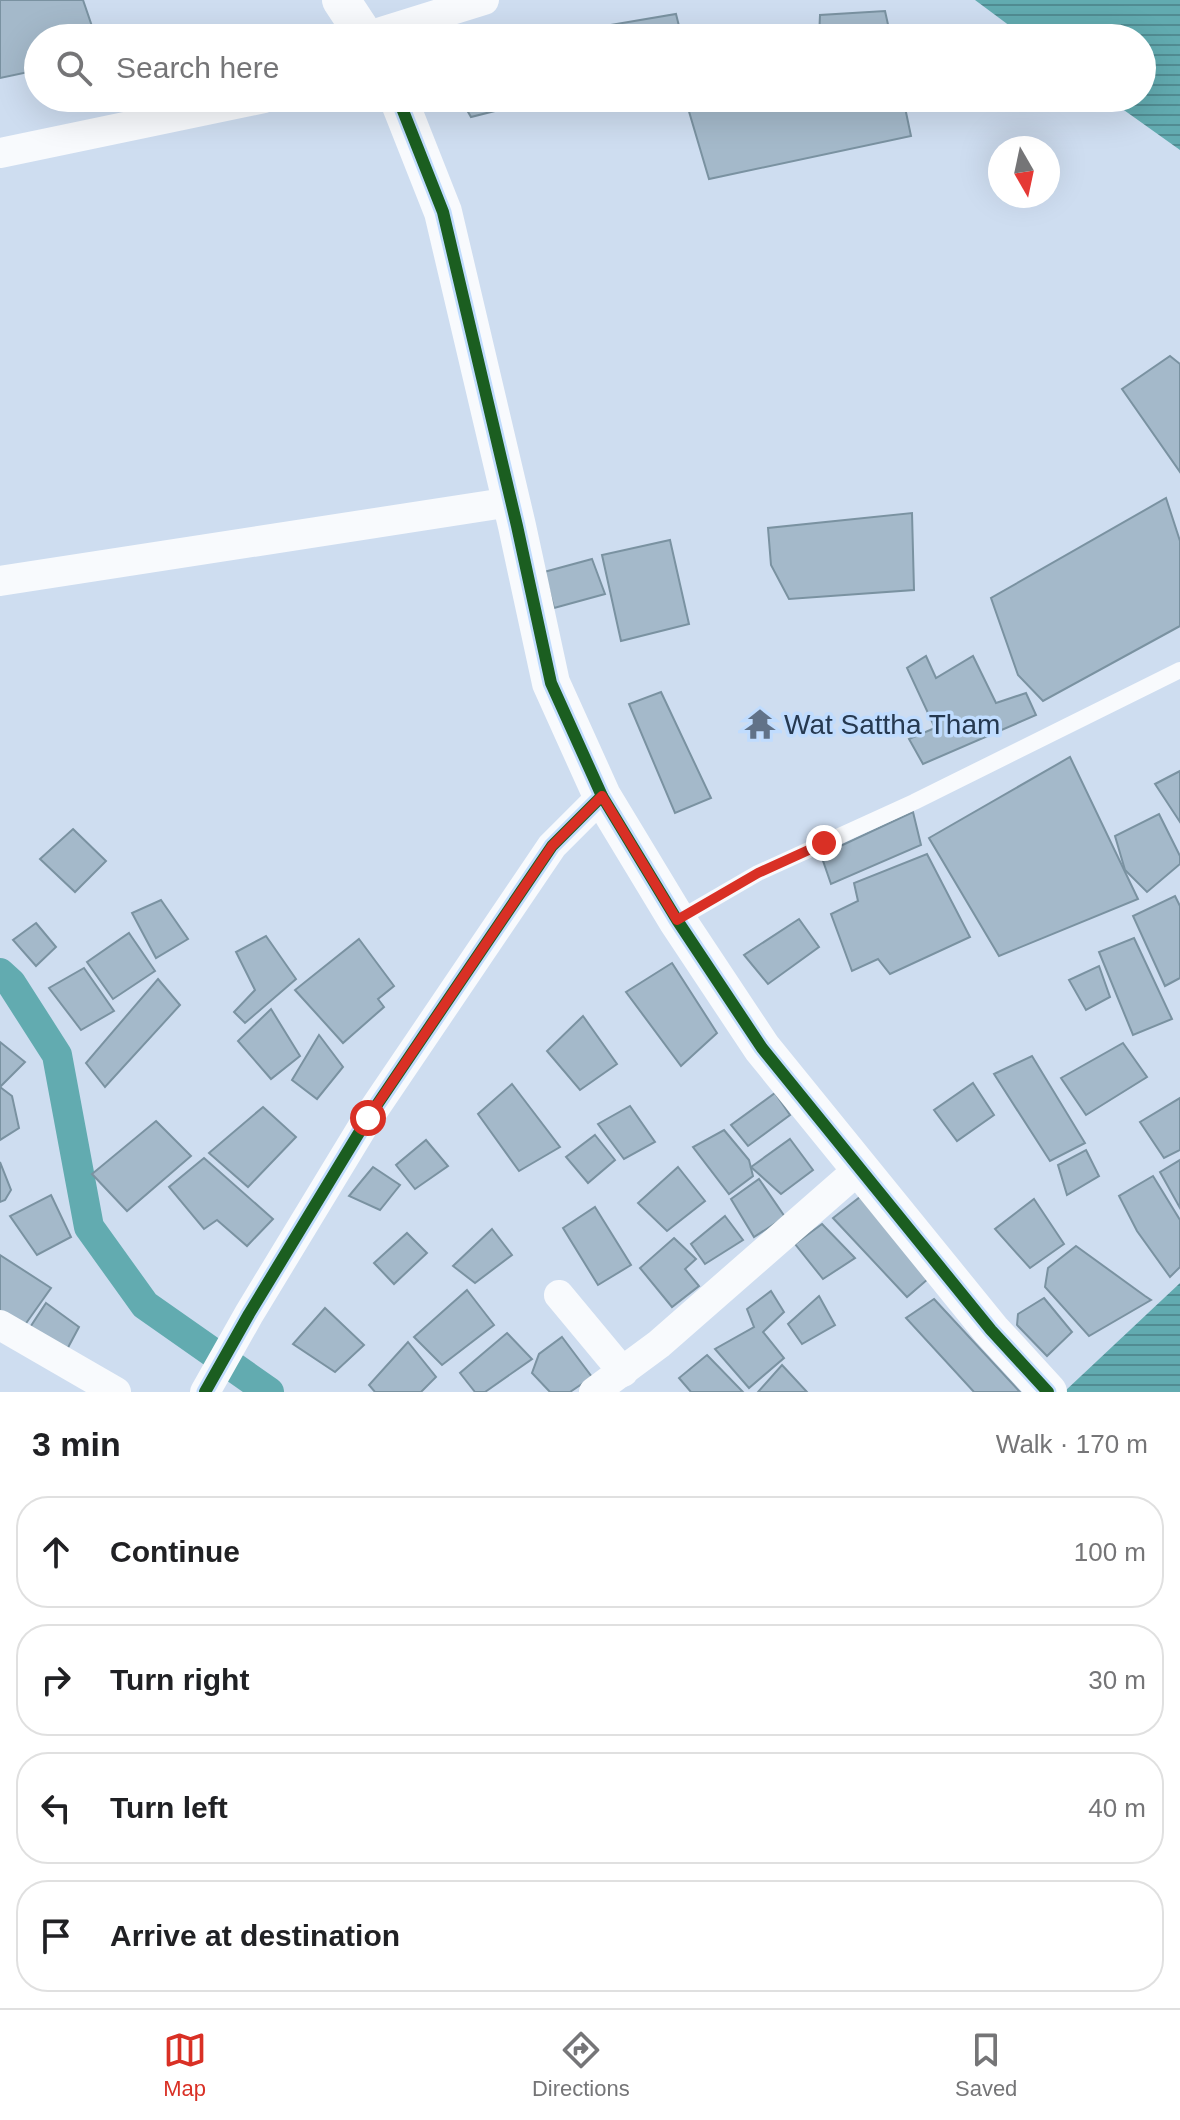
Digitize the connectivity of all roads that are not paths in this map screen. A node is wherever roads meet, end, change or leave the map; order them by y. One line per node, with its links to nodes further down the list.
1 (341, 0): 3 (street)
2 (484, 0): 4 (street)
3 (357, 24)
4 (407, 24)
5 (197, 112): 7 (street)
6 (404, 112): 8 (street)
7 (0, 153)
8 (511, 502): 9 (street); 11 (street)
9 (0, 581)
10 (1180, 670): 12 (lane)
11 (602, 796): 12 (street); 18 (street)
12 (677, 920): 13 (street)
13 (859, 1169): 16 (street); 20 (street)
14 (559, 1295): 16 (street)
15 (0, 1325): 17 (street)
16 (623, 1372): 19 (street)
17 (116, 1392)
18 (205, 1392)
19 (594, 1392)
20 (1048, 1392)

